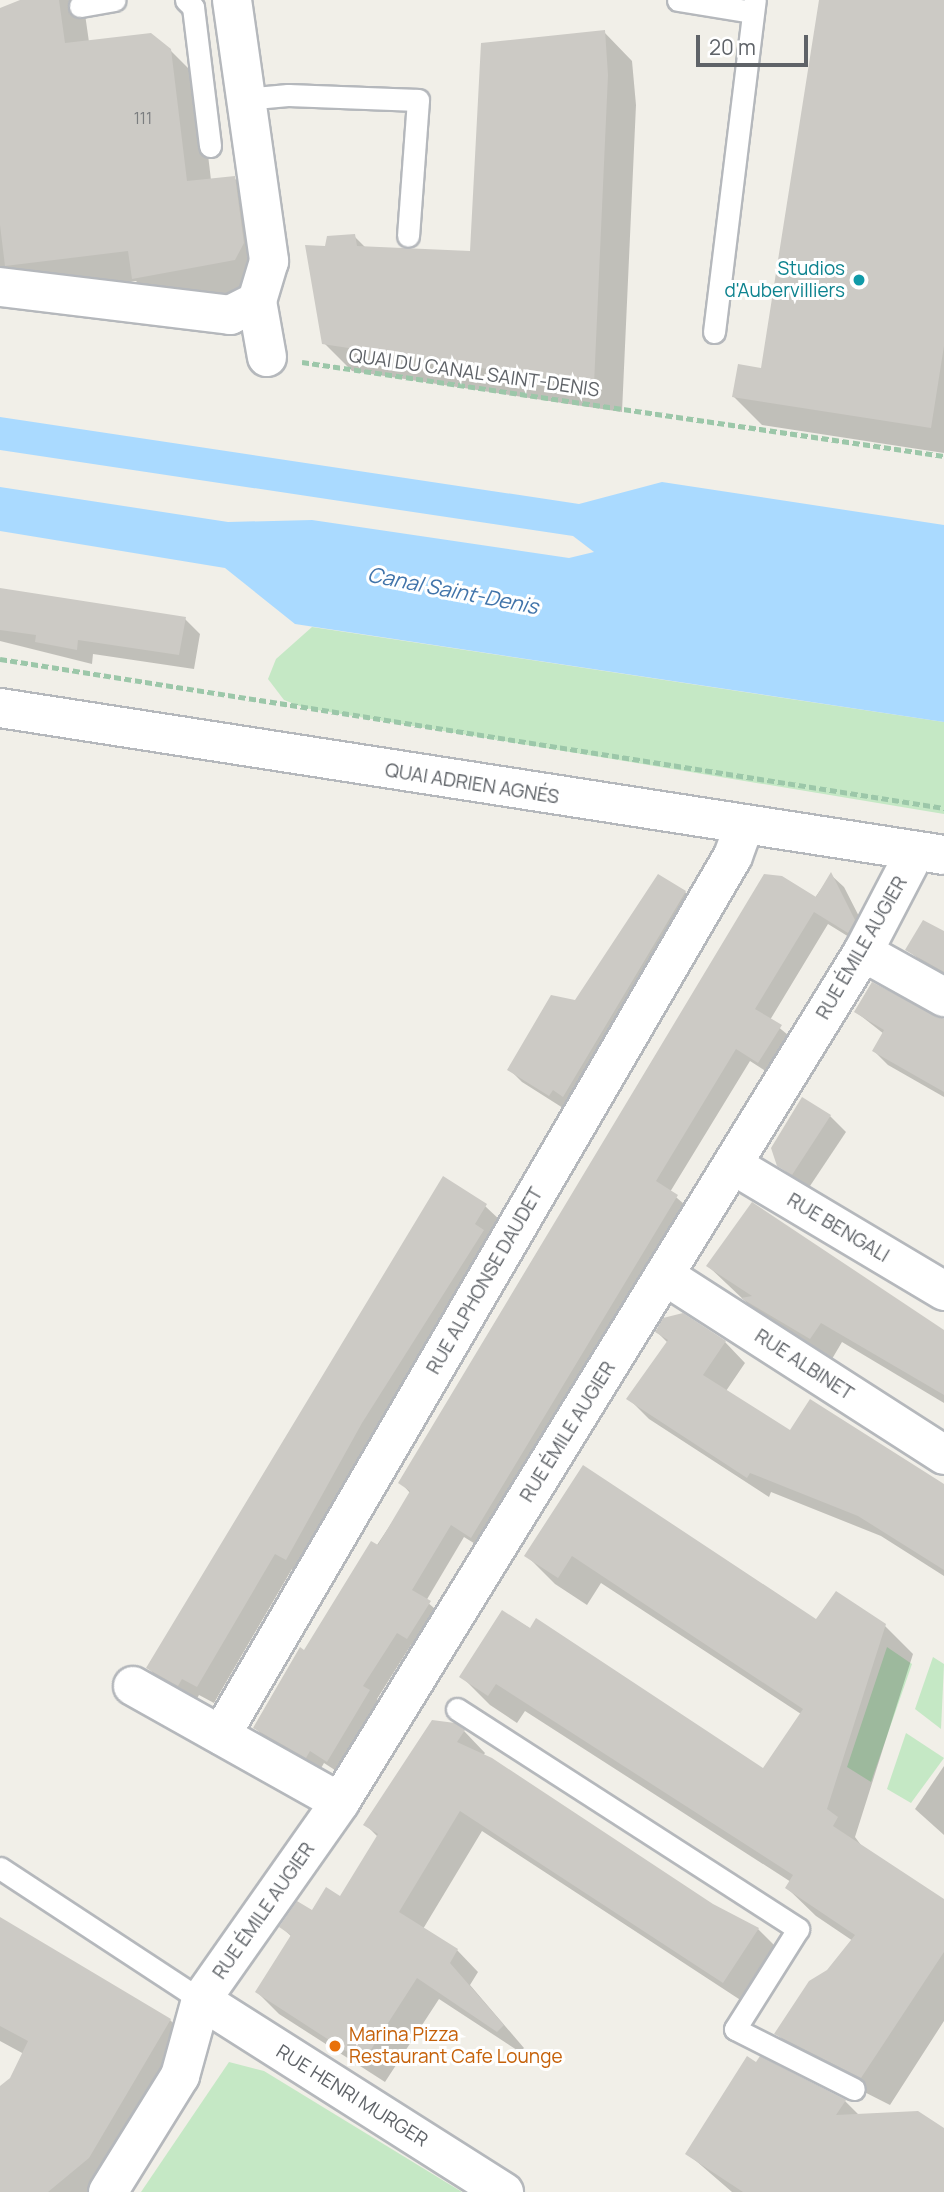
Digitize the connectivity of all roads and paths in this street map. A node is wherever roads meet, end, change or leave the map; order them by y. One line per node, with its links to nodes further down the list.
1 (114, 0): 5 (lane)
2 (186, 0): 8 (lane)
3 (232, 0): 7 (street)
4 (678, 0): 6 (lane)
5 (80, 6)
6 (754, 6): 12 (lane)
7 (244, 99): 9 (lane); 11 (street)
8 (210, 146)
9 (408, 236)
10 (0, 287): 11 (street)
11 (257, 301): 13 (street)
12 (714, 332)
13 (267, 357): 14 (path, QUAI DU CANAL SAINT-DENIS)
14 (944, 456)
15 (0, 659): 17 (path)
16 (0, 708): 18 (street, QUAI ADRIEN AGNÉS)
17 (944, 808)
18 (744, 825): 19 (street, QUAI ADRIEN AGNÉS); 28 (street, RUE ALPHONSE DAUDET)
19 (929, 854): 20 (street, RUE ÉMILE AUGIER)
20 (863, 952): 21 (street); 22 (street, RUE ÉMILE AUGIER)
21 (944, 997)
22 (733, 1165): 23 (street, RUE ÉMILE AUGIER); 24 (street, RUE BENGALI)
23 (664, 1275): 25 (street, RUE ALBINET); 29 (street, RUE ÉMILE AUGIER)
24 (944, 1291)
25 (944, 1455)
26 (133, 1686): 28 (street)
27 (457, 1709): 32 (lane)
28 (221, 1735): 29 (street)
29 (340, 1802): 31 (street, RUE ÉMILE AUGIER)
30 (0, 1868): 31 (lane)
31 (201, 2000): 33 (street, RUE ÉMILE AUGIER); 34 (street, RUE HENRI MURGER)
32 (854, 2089)
33 (108, 2192)
34 (504, 2192)

